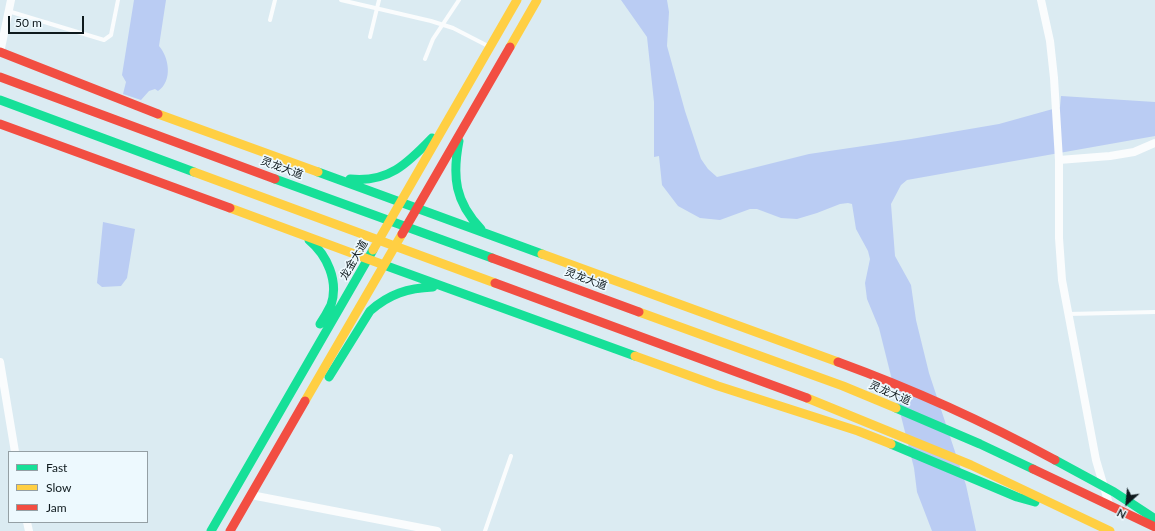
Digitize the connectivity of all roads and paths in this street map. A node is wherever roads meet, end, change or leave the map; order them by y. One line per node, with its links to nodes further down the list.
1 (11, 0): 11 (street)
2 (118, 0): 11 (lane)
3 (275, 0): 12 (lane)
4 (341, 0): 10 (lane)
5 (379, 0): 10 (lane)
6 (459, 0): 13 (lane)
7 (517, 0): 15 (main road, 龙金大道)
8 (536, 0): 22 (main road)
9 (1041, 0): 24 (street)
10 (377, 8): 13 (lane); 14 (lane)
11 (8, 10): 16 (street)
12 (270, 20)
13 (442, 24): 15 (lane); 17 (lane)
14 (370, 38)
15 (490, 47): 20 (main road, 龙金大道)
16 (0, 53): 25 (main road)
17 (425, 59)
18 (0, 77): 42 (main road, 灵龙大道)
19 (0, 100): 43 (main road)
20 (448, 120): 25 (main road); 26 (main road, 龙金大道)
21 (0, 124): 28 (main road)
22 (462, 128): 27 (main road); 29 (main road)
23 (1155, 143): 24 (street)
24 (1058, 160): 34 (street)
25 (330, 176): 26 (main road)
26 (401, 202): 27 (main road); 30 (main road, 龙金大道)
27 (417, 207): 29 (main road); 31 (main road)
28 (297, 233): 30 (main road); 36 (main road)
29 (487, 233): 40 (main road)
30 (368, 259): 31 (main road); 36 (main road, 龙金大道)
31 (384, 265): 32 (main road); 37 (main road)
32 (443, 286): 37 (main road); 43 (main road)
33 (1155, 312): 34 (lane)
34 (1068, 314): 40 (street)
35 (0, 362): 38 (street)
36 (273, 424): 46 (main road, 龙金大道)
37 (291, 426): 41 (main road)
38 (15, 451)
39 (510, 456): 49 (lane)
40 (1104, 487): 42 (street); 44 (main road)
41 (251, 495): 47 (main road); 48 (street)
42 (1109, 504): 45 (main road, 灵龙大道)
43 (1083, 517): 50 (main road)
44 (1155, 518)
45 (1155, 527)
46 (211, 531)
47 (230, 531)
48 (437, 531)
49 (485, 531)
50 (1110, 531)

